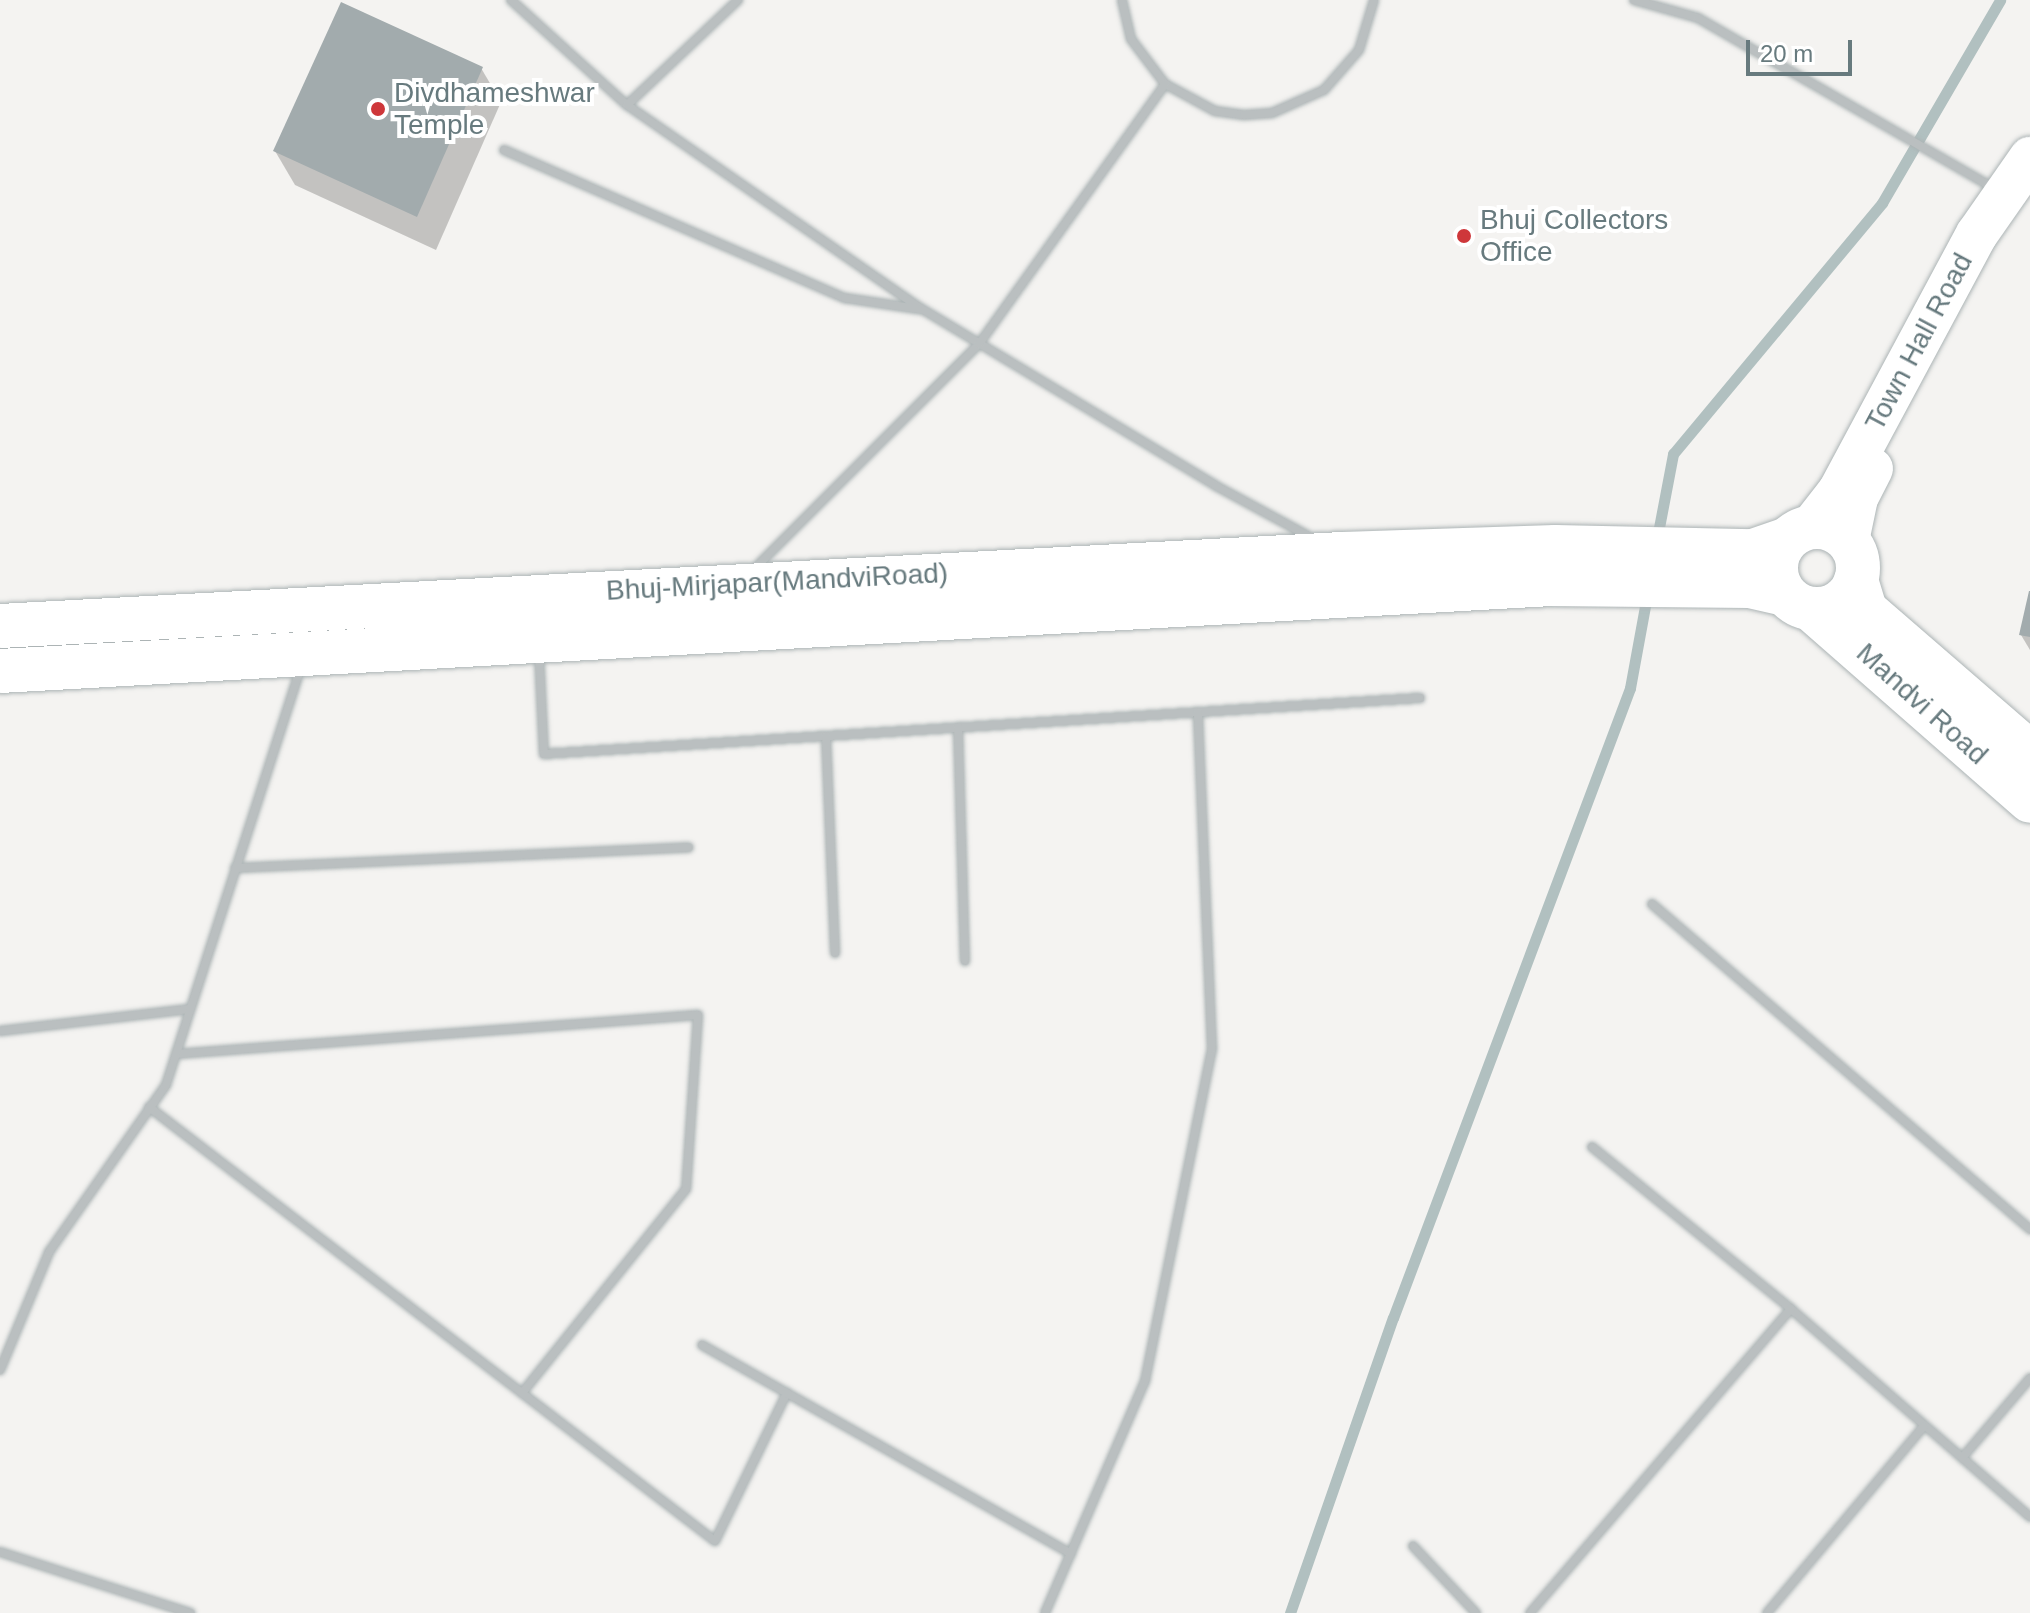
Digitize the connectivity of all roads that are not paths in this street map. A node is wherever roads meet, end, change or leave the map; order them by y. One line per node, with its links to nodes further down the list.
1 (511, 0): 7 (street)
2 (738, 0): 7 (street)
3 (1122, 0): 6 (street)
4 (1374, 0): 6 (street)
5 (1634, 0): 10 (street)
6 (1165, 84): 12 (street)
7 (627, 105): 11 (street)
8 (504, 150): 11 (street)
9 (2030, 158): 10 (street, Town Hall Road)
10 (2017, 200): 15 (street, Town Hall Road)
11 (922, 309): 12 (street)
12 (979, 344): 13 (street); 16 (street)
13 (1343, 554): 14 (main road, Bhuj-Mirjapar(MandviRoad)); 16 (main road, Bhuj-Mirjapar(MandviRoad))
14 (1552, 566): 15 (main road); 18 (main road, Bhuj-Mirjapar(MandviRoad))
15 (1800, 566): 25 (main road, Mandvi Road); 26 (main road, Mandvi Road)
16 (740, 584): 17 (main road, Bhuj-Mirjapar(MandviRoad))
17 (0, 626)
18 (538, 639): 19 (main road, Bhuj-Mirjapar(MandviRoad)); 24 (street)
19 (305, 653): 20 (main road, Bhuj-Mirjapar(MandviRoad)); 28 (street)
20 (0, 671)
21 (1420, 698): 22 (street)
22 (1198, 712): 23 (street); 49 (street)
23 (958, 727): 24 (street); 31 (street)
24 (826, 736): 30 (street)
25 (2030, 753)
26 (2030, 801)
27 (689, 847): 28 (street)
28 (235, 868): 32 (street)
29 (1652, 904): 37 (street)
30 (835, 953)
31 (965, 961)
32 (190, 1009): 33 (street); 34 (street)
33 (0, 1031)
34 (176, 1054): 35 (street); 42 (street)
35 (149, 1107): 40 (street); 42 (street)
36 (1592, 1147): 38 (street)
37 (2030, 1229)
38 (1791, 1309): 44 (street); 53 (street)
39 (702, 1345): 43 (street)
40 (0, 1370)
41 (2030, 1378): 45 (street)
42 (522, 1393): 43 (street)
43 (787, 1393): 49 (street)
44 (1923, 1427): 45 (street); 54 (street)
45 (1962, 1458): 46 (street)
46 (2030, 1517)
47 (1413, 1546): 52 (street)
48 (0, 1552): 50 (street)
49 (1071, 1554): 51 (street)
50 (190, 1613)
51 (1045, 1613)
52 (1476, 1613)
53 (1530, 1613)
54 (1767, 1613)

